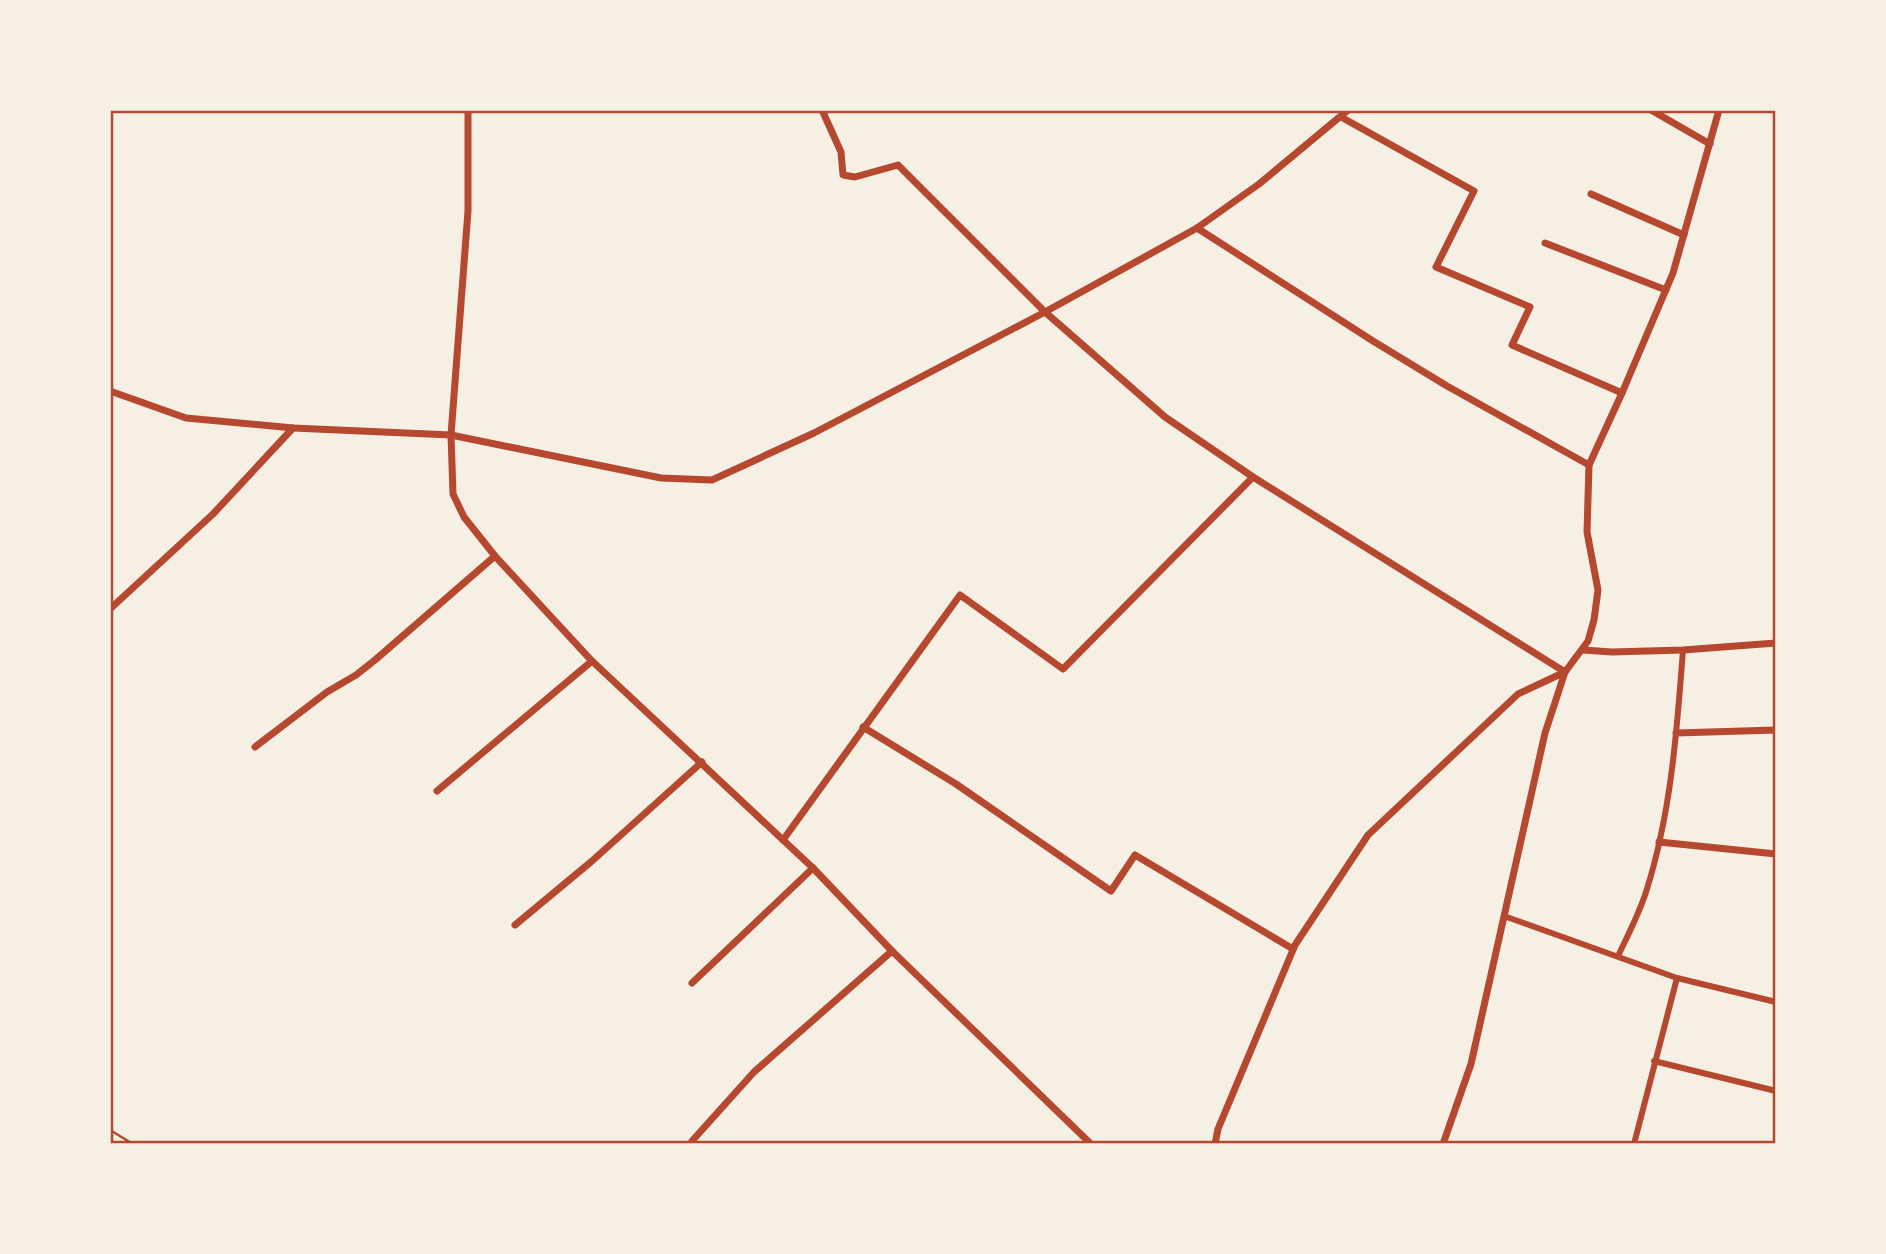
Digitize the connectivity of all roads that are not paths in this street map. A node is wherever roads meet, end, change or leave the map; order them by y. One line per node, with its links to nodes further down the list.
1 (468, 110): 17 (street)
2 (822, 110): 13 (street)
3 (1348, 110): 6 (street)
4 (1651, 110): 7 (street)
5 (1719, 110): 7 (street)
6 (1340, 117): 9 (street); 15 (street)
7 (1710, 144): 10 (street)
8 (1591, 194): 10 (street)
9 (1197, 228): 13 (street); 18 (street)
10 (1684, 235): 12 (street)
11 (1545, 243): 12 (street)
12 (1666, 290): 15 (street)
13 (1045, 312): 17 (street); 19 (street)
14 (110, 391): 16 (street)
15 (1622, 393): 18 (street)
16 (293, 428): 17 (street); 21 (street)
17 (451, 435): 20 (street)
18 (1589, 465): 23 (street)
19 (1253, 477): 26 (street); 27 (street)
20 (495, 556): 25 (street); 30 (street)
21 (110, 609)
22 (1776, 643): 24 (street)
23 (1583, 650): 24 (street); 26 (street)
24 (1683, 650): 29 (street)
25 (592, 661): 31 (street); 32 (street)
26 (1565, 672): 37 (street); 39 (street)
27 (863, 727): 33 (street); 39 (street)
28 (1776, 730): 29 (street)
29 (1676, 733): 34 (street)
30 (255, 747)
31 (702, 762): 33 (street); 38 (street)
32 (437, 791)
33 (783, 840): 36 (street)
34 (1659, 842): 35 (street); 41 (street)
35 (1776, 854)
36 (813, 868): 40 (street); 43 (street)
37 (1504, 916): 41 (street); 50 (street)
38 (515, 925)
39 (1293, 949): 49 (street)
40 (892, 951): 47 (street); 48 (street)
41 (1618, 956): 42 (street)
42 (1677, 978): 44 (street); 45 (street)
43 (692, 983)
44 (1776, 1002)
45 (1654, 1061): 46 (street); 51 (street)
46 (1776, 1091)
47 (692, 1141)
48 (1091, 1144)
49 (1215, 1144)
50 (1443, 1144)
51 (1634, 1144)

